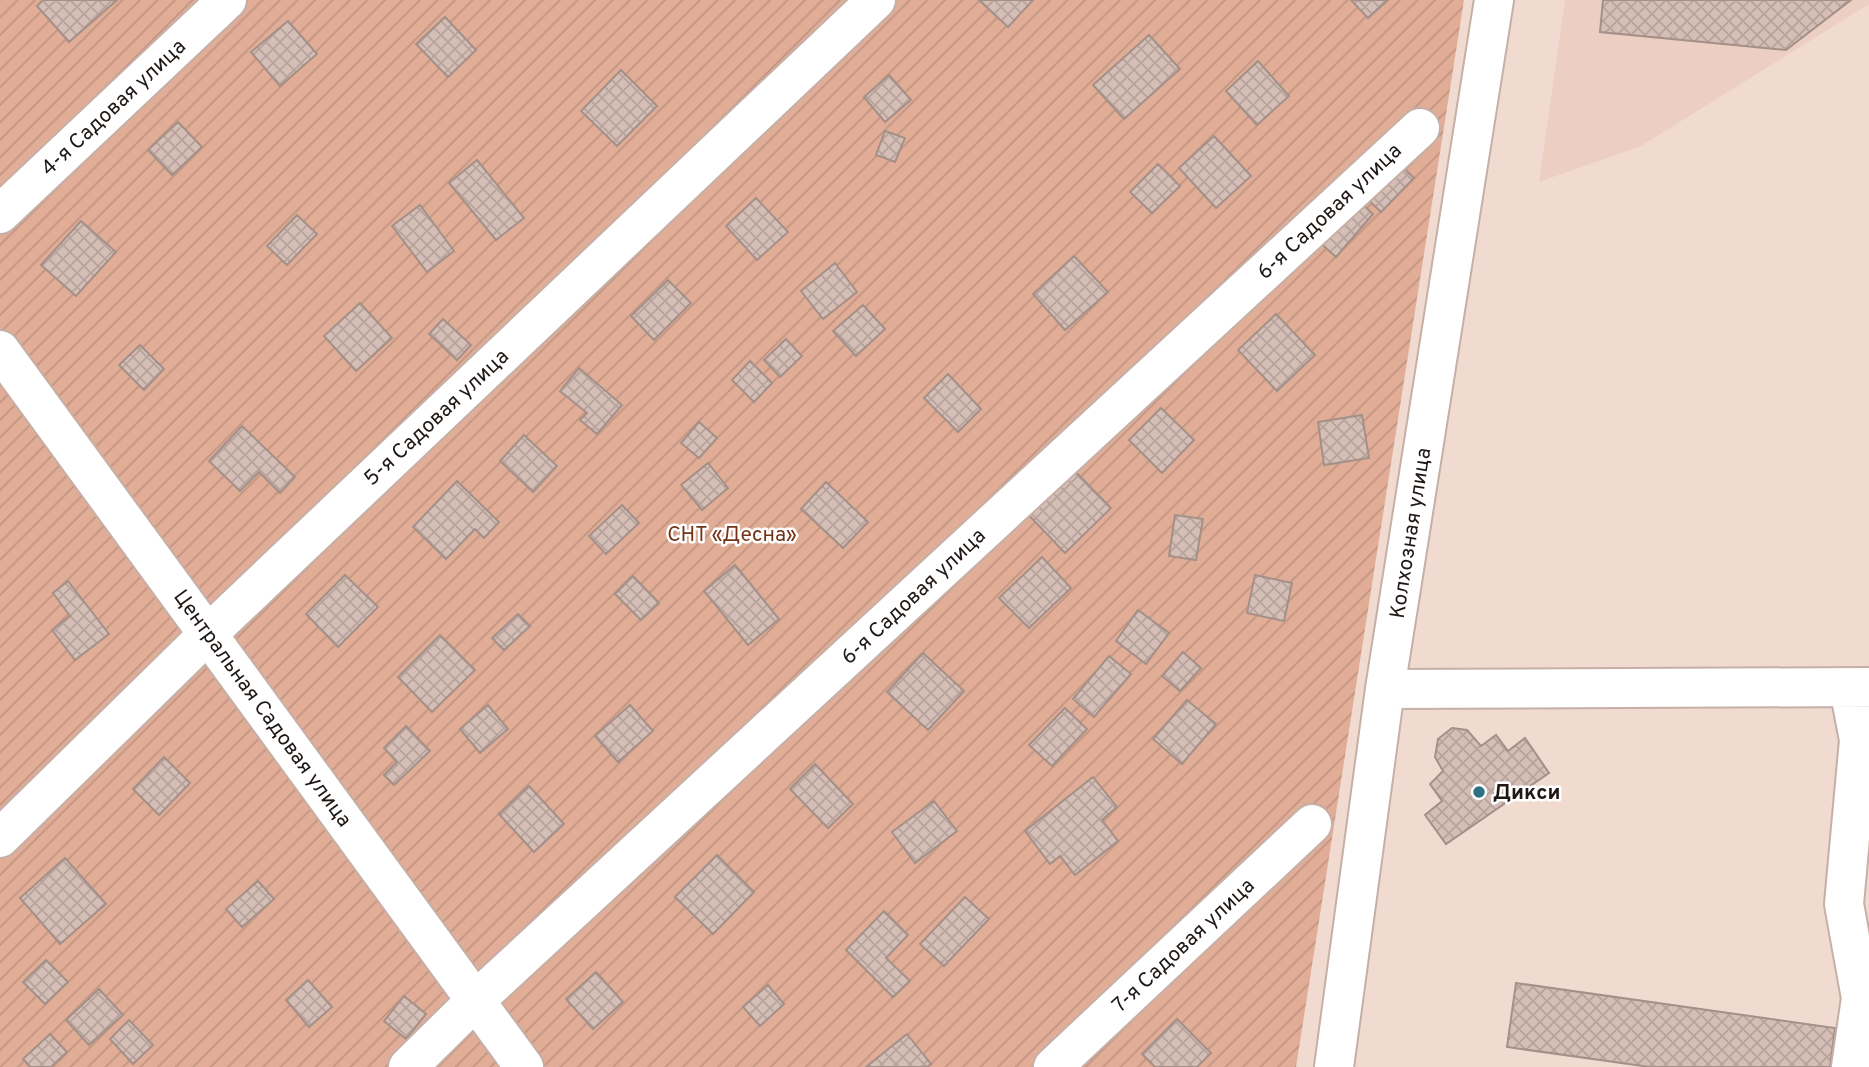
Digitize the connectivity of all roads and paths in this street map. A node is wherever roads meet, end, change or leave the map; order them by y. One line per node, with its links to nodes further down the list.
1 (227, 0): 5 (street, 4-я Садовая улица)
2 (876, 0): 7 (street, 5-я Садовая улица)
3 (1494, 0): 9 (street, Колхозная улица)
4 (1420, 128): 12 (street, 6-я Садовая улица)
5 (0, 214)
6 (0, 350): 7 (street, Центральная Садовая улица)
7 (209, 633): 11 (street, 5-я Садовая улица); 12 (street, Центральная Садовая улица)
8 (1859, 687): 9 (street); 13 (street)
9 (1385, 689): 17 (street, Колхозная улица)
10 (1312, 824): 16 (street, 7-я Садовая улица)
11 (0, 838)
12 (477, 999): 14 (street, 6-я Садовая улица); 15 (street, Центральная Садовая улица)
13 (1865, 999): 18 (street)
14 (408, 1067)
15 (524, 1067)
16 (1053, 1067)
17 (1334, 1067)
18 (1851, 1067)

